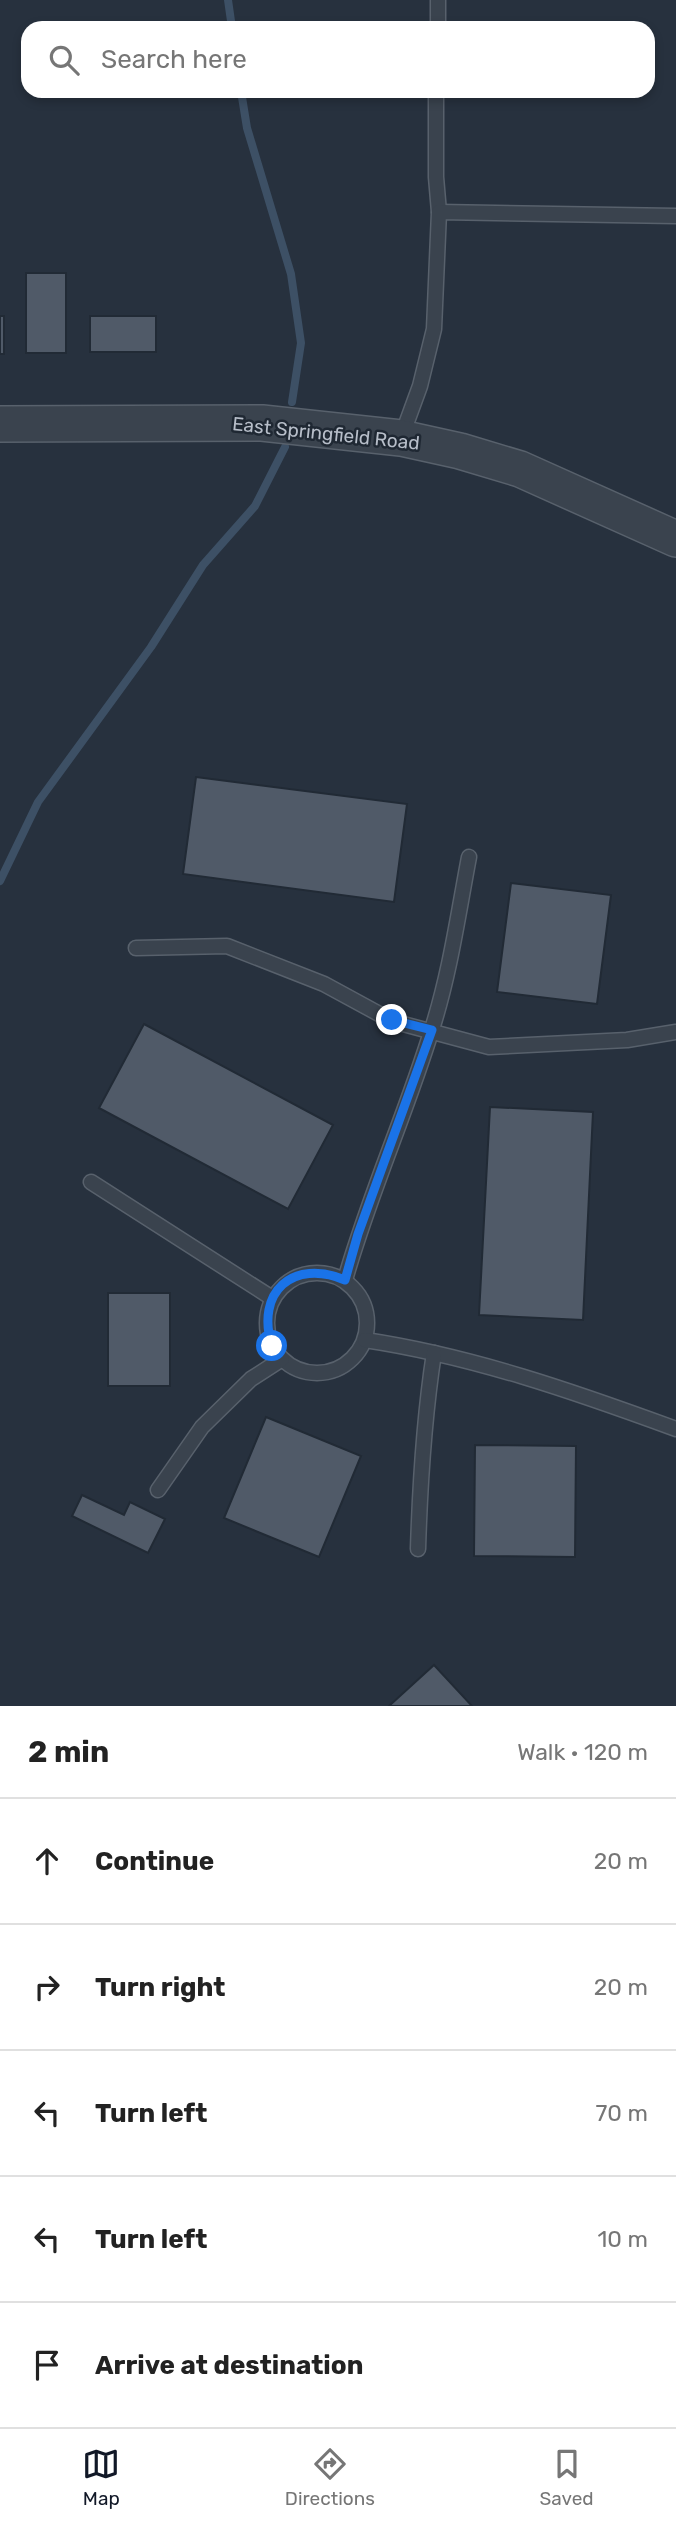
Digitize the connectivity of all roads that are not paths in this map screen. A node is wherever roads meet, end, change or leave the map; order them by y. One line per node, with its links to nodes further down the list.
1 (438, 0): 2 (lane)
2 (438, 21)
3 (436, 98): 4 (lane)
4 (439, 212): 5 (lane); 7 (lane)
5 (676, 216)
6 (0, 424): 7 (street, East Springfield Road)
7 (401, 438): 8 (street, East Springfield Road)
8 (676, 539)
9 (469, 857): 11 (lane)
10 (136, 948): 11 (lane)
11 (432, 1030): 12 (lane); 14 (lane)
12 (676, 1032)
13 (92, 1182): 15 (lane)
14 (345, 1280): 15 (lane); 16 (lane)
15 (272, 1298): 18 (lane)
16 (365, 1339): 17 (lane); 18 (lane)
17 (434, 1353): 19 (lane); 21 (lane)
18 (282, 1359): 20 (lane)
19 (676, 1429)
20 (158, 1490)
21 (418, 1549)

